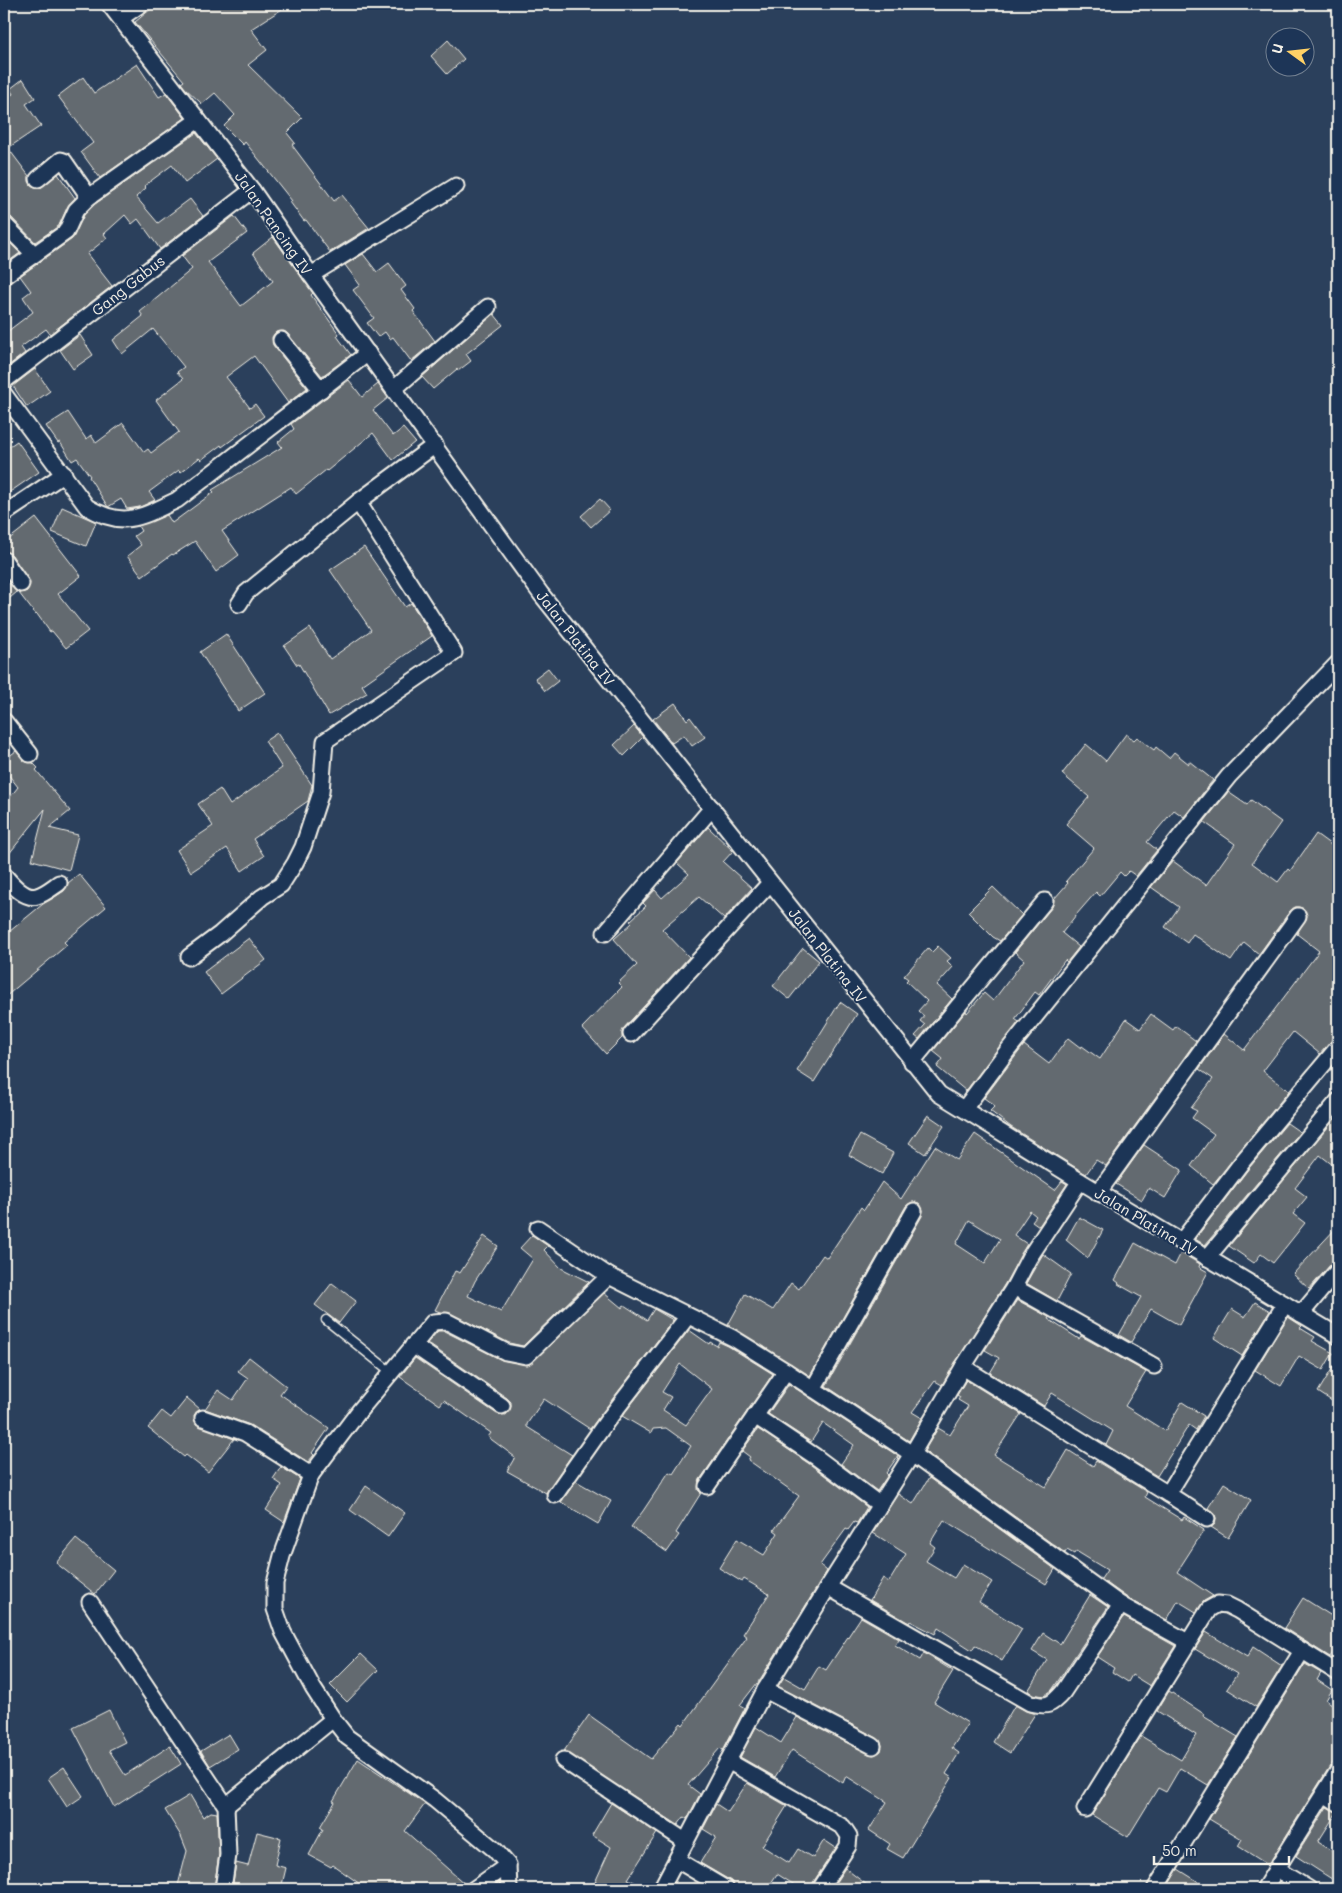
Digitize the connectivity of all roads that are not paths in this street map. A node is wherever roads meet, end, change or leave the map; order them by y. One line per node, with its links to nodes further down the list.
1 (109, 4): 3 (street, Jalan Pancing IV)
2 (141, 4): 3 (street)
3 (121, 18): 4 (street, Jalan Pancing IV)
4 (198, 120): 7 (street, Jalan Pancing IV); 8 (street)
5 (38, 179): 8 (street)
6 (456, 186): 11 (street)
7 (252, 190): 11 (street, Jalan Pancing IV); 16 (street, Gang Gabus)
8 (88, 197): 10 (street)
9 (4, 224): 10 (street)
10 (34, 254): 12 (street)
11 (311, 275): 15 (street, Jalan Pancing IV)
12 (4, 276)
13 (488, 307): 17 (street)
14 (281, 340): 18 (street)
15 (368, 353): 17 (street, Jalan Pancing IV); 18 (street)
16 (4, 381)
17 (394, 389): 20 (street, Jalan Pancing IV)
18 (321, 390): 21 (street)
19 (4, 394): 21 (street)
20 (435, 445): 22 (street); 30 (street, Jalan Platina IV)
21 (64, 474): 23 (street)
22 (358, 502): 26 (street); 37 (street)
23 (4, 514)
24 (4, 560): 25 (street)
25 (21, 584)
26 (239, 604)
27 (1338, 663): 42 (street)
28 (4, 721): 29 (street)
29 (30, 754)
30 (712, 808): 32 (street, Jalan Platina IV); 36 (street)
31 (4, 875): 33 (street)
32 (770, 882): 38 (street); 40 (street, Jalan Platina IV)
33 (59, 883)
34 (1045, 901): 40 (street)
35 (1298, 916): 44 (street)
36 (605, 933)
37 (189, 957)
38 (631, 1034)
39 (1338, 1047): 47 (street)
40 (912, 1062): 42 (street, Jalan Platina IV)
41 (1338, 1101): 48 (street)
42 (964, 1109): 43 (street, Jalan Platina IV)
43 (1080, 1182): 44 (street, Jalan Platina IV); 51 (street)
44 (1098, 1193): 47 (street, Jalan Platina IV)
45 (914, 1211): 62 (street)
46 (538, 1228): 50 (street)
47 (1181, 1242): 48 (street, Jalan Platina IV)
48 (1207, 1258): 52 (street, Jalan Platina IV)
49 (1338, 1270): 53 (street)
50 (609, 1276): 54 (street); 57 (street)
51 (1014, 1287): 58 (street); 59 (street)
52 (1285, 1304): 53 (street, Jalan Platina IV); 69 (street)
53 (1301, 1314): 56 (street, Jalan Platina IV)
54 (688, 1316): 60 (street); 70 (street)
55 (326, 1320): 61 (lane)
56 (1338, 1336)
57 (413, 1345): 61 (street); 63 (street)
58 (1154, 1366)
59 (963, 1367): 66 (street); 69 (street)
60 (786, 1371): 62 (street); 64 (street)
61 (391, 1372): 67 (street)
62 (813, 1389): 66 (street)
63 (502, 1406)
64 (756, 1416): 68 (street); 71 (street)
65 (203, 1418): 67 (street)
66 (912, 1454): 71 (street); 75 (street)
67 (311, 1475): 80 (street)
68 (707, 1486)
69 (1168, 1494): 72 (street)
70 (555, 1495)
71 (880, 1505): 73 (street)
72 (1206, 1519)
73 (828, 1587): 75 (street); 79 (street)
74 (90, 1602): 87 (street)
75 (1121, 1605): 76 (street)
76 (1188, 1642): 77 (street); 88 (street)
77 (1302, 1651): 78 (street); 99 (street)
78 (1338, 1673)
79 (766, 1690): 81 (street); 83 (street)
80 (333, 1719): 87 (street); 91 (street)
81 (873, 1746)
82 (563, 1760): 89 (street)
83 (728, 1761): 89 (street); 98 (street)
84 (1338, 1771): 85 (street)
85 (1324, 1794): 86 (street); 92 (street)
86 (1338, 1802)
87 (226, 1806): 93 (street)
88 (1086, 1809)
89 (686, 1841): 90 (street)
90 (676, 1860): 96 (street); 97 (street)
91 (508, 1865): 94 (street); 95 (street)
92 (1276, 1870): 100 (street); 101 (street)
93 (223, 1889)
94 (474, 1889)
95 (509, 1889)
96 (661, 1889)
97 (726, 1889)
98 (820, 1889)
99 (1155, 1889)
100 (1264, 1889)
101 (1309, 1889)

